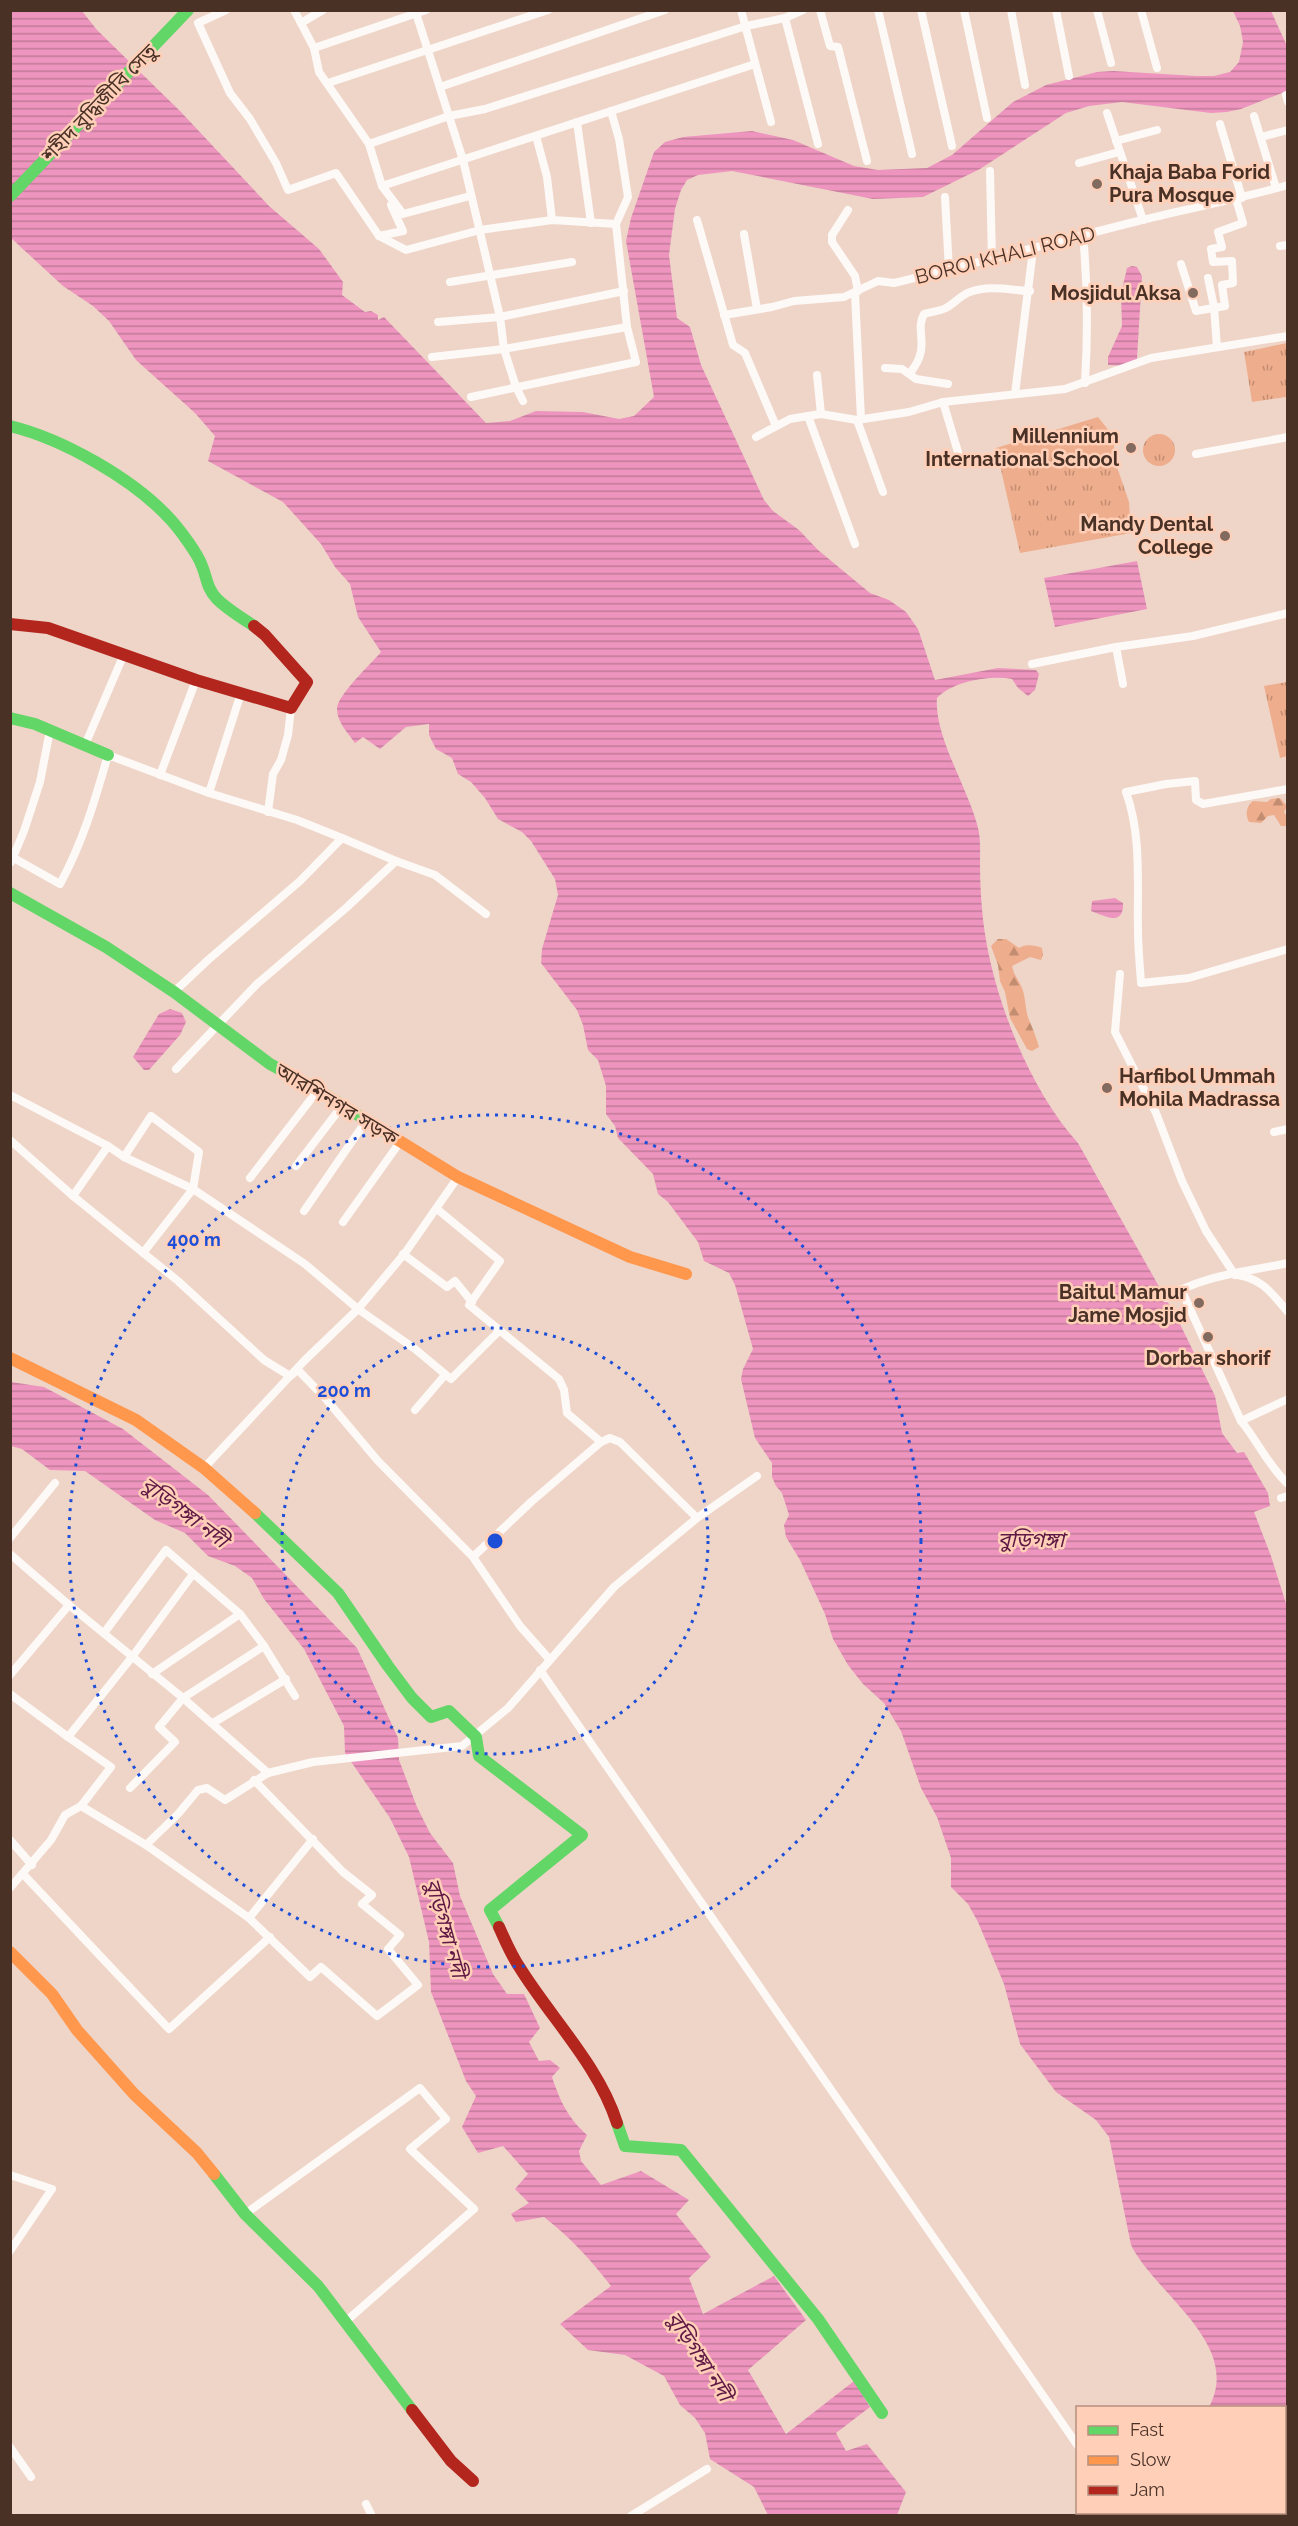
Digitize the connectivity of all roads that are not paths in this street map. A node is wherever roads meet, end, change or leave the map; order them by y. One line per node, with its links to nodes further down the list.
1 (188, 10): 56 (street, শহীদ বুদ্ধিজীবি সেতু)
2 (226, 10): 69 (street)
3 (294, 10): 20 (street)
4 (323, 10): 20 (street)
5 (426, 10): 18 (street)
6 (548, 10): 23 (street)
7 (665, 10): 30 (street)
8 (741, 10): 21 (street)
9 (803, 10): 19 (street)
10 (820, 10): 50 (street)
11 (878, 10): 48 (street)
12 (921, 10): 46 (street)
13 (964, 10): 35 (street)
14 (1011, 10): 29 (street)
15 (1056, 10): 27 (street)
16 (1097, 10): 24 (street)
17 (1141, 10): 26 (street)
18 (415, 12): 22 (street); 23 (street)
19 (785, 18): 21 (street); 45 (street)
20 (301, 23): 22 (street)
21 (747, 26): 25 (street); 33 (street)
22 (314, 48): 28 (street)
23 (428, 50): 28 (street); 30 (street)
24 (1111, 63)
25 (755, 64): 31 (street); 37 (street)
26 (1156, 68)
27 (1070, 76)
28 (328, 83): 44 (street)
29 (1025, 85)
30 (440, 87): 33 (street)
31 (611, 111): 36 (street); 66 (street)
32 (1107, 113): 43 (street)
33 (449, 116): 44 (street); 49 (street)
34 (1254, 116): 42 (street)
35 (987, 117)
36 (577, 122): 41 (street); 65 (street)
37 (771, 122)
38 (1220, 124): 59 (street)
39 (1157, 130): 43 (street)
40 (1287, 130): 42 (street)
41 (536, 136): 49 (street); 62 (street)
42 (1261, 138): 55 (street)
43 (1116, 141): 47 (street)
44 (369, 144): 54 (street)
45 (818, 144)
46 (952, 146)
47 (1119, 152): 51 (street); 64 (street)
48 (912, 154)
49 (463, 160): 54 (street); 57 (street)
50 (867, 161)
51 (1079, 163)
52 (990, 171): 72 (street)
53 (1287, 185): 55 (street, BOROI KHALI ROAD)
54 (382, 186): 60 (street)
55 (1276, 188): 59 (street, BOROI KHALI ROAD)
56 (10, 196)
57 (470, 196): 60 (street); 67 (street)
58 (945, 196): 75 (street)
59 (1239, 199): 64 (street, BOROI KHALI ROAD); 82 (street)
60 (393, 203): 69 (street)
61 (848, 210): 81 (street)
62 (552, 220): 65 (street); 67 (street)
63 (697, 220): 84 (street)
64 (1143, 220): 70 (street, BOROI KHALI ROAD)
65 (591, 223): 66 (street)
66 (616, 224): 79 (street)
67 (480, 230): 69 (street); 76 (street)
68 (744, 234): 83 (street)
69 (379, 236)
70 (1083, 236): 71 (street, BOROI KHALI ROAD); 95 (street)
71 (1033, 250): 72 (street, BOROI KHALI ROAD); 80 (street)
72 (992, 260): 75 (street, BOROI KHALI ROAD)
73 (572, 262): 76 (street)
74 (1181, 264): 82 (street)
75 (949, 270): 81 (street, BOROI KHALI ROAD)
76 (488, 276): 78 (street); 85 (street)
77 (1208, 278): 82 (street)
78 (450, 282)
79 (624, 291): 85 (street); 87 (street)
80 (1030, 291): 93 (street); 98 (street)
81 (856, 292): 83 (street, BOROI KHALI ROAD); 104 (street)
82 (1214, 307): 89 (street)
83 (757, 309): 84 (street, BOROI KHALI ROAD)
84 (724, 315): 106 (street)
85 (500, 317): 86 (street); 90 (street)
86 (438, 322)
87 (627, 327): 90 (street); 97 (street)
88 (1287, 336): 89 (street)
89 (1217, 347): 95 (street)
90 (504, 350): 91 (street); 97 (street)
91 (432, 357)
92 (885, 368): 93 (street)
93 (910, 373): 96 (street)
94 (817, 375): 102 (street)
95 (1084, 383): 98 (street)
96 (948, 384)
97 (516, 387): 99 (street); 100 (street)
98 (1016, 394): 101 (street)
99 (471, 397)
100 (523, 400)
101 (943, 402): 104 (street); 109 (street)
102 (821, 414): 103 (street); 104 (street)
103 (808, 416): 106 (street); 112 (street)
104 (859, 419): 111 (street)
105 (10, 426): 121 (street)
106 (776, 426): 107 (street)
107 (756, 437)
108 (1287, 437): 110 (street)
109 (958, 452)
110 (1196, 454)
111 (883, 492)
112 (855, 544)
113 (1287, 613): 115 (street)
114 (10, 624): 116 (street)
115 (1116, 647): 117 (street); 119 (street)
116 (124, 654): 118 (street); 124 (street)
117 (1032, 664)
118 (196, 680): 120 (street); 126 (street)
119 (1123, 684)
120 (241, 693): 121 (street); 128 (street)
121 (291, 708): 129 (street)
122 (10, 718): 123 (street)
123 (50, 730): 124 (street); 131 (street)
124 (85, 745): 125 (street)
125 (108, 755): 126 (street); 131 (street)
126 (160, 775): 128 (street)
127 (1287, 789): 135 (street)
128 (209, 793): 129 (street)
129 (268, 812): 130 (street)
130 (342, 838): 132 (street); 137 (street)
131 (11, 860)
132 (396, 861): 134 (street); 138 (street)
133 (10, 893): 137 (street, আরশিনগর সড়ক)
134 (486, 914)
135 (1287, 949)
136 (1120, 974): 162 (street)
137 (174, 992): 138 (street, আরশিনগর সড়ক)
138 (216, 1025): 139 (street); 140 (street, আরশিনগর সড়ক)
139 (176, 1069)
140 (318, 1090): 142 (street, আরশিনগর সড়ক); 152 (street)
141 (10, 1095): 148 (street)
142 (342, 1106): 143 (street, আরশিনগর সড়ক); 150 (street)
143 (366, 1121): 147 (street, আরশিনগর সড়ক); 156 (street)
144 (1287, 1129): 145 (street)
145 (1274, 1132)
146 (10, 1140): 154 (street)
147 (400, 1142): 151 (street, আরশিনগর সড়ক); 157 (street)
148 (108, 1146): 149 (street); 154 (street)
149 (124, 1157): 153 (street); 153 (street)
150 (296, 1166)
151 (458, 1177): 155 (street); 161 (street, আরশিনগর সড়ক)
152 (250, 1178)
153 (192, 1189): 158 (street); 168 (street)
154 (73, 1196): 158 (street)
155 (436, 1209): 159 (street); 166 (street)
156 (304, 1211)
157 (342, 1221)
158 (143, 1253): 172 (street)
159 (403, 1254): 166 (street); 168 (street)
160 (1287, 1263): 162 (street)
161 (686, 1274)
162 (1235, 1275): 163 (street); 167 (street)
163 (1180, 1289): 164 (street); 176 (street)
164 (1166, 1298)
165 (1287, 1299): 167 (street)
166 (472, 1302): 170 (street)
167 (1278, 1302): 169 (street)
168 (358, 1309): 172 (street); 173 (street)
169 (1287, 1312)
170 (499, 1331): 173 (street); 177 (street)
171 (10, 1358): 178 (street)
172 (294, 1373): 178 (street); 185 (street)
173 (446, 1375): 175 (street)
174 (1287, 1399): 176 (street)
175 (415, 1410)
176 (1241, 1421): 181 (street)
177 (602, 1442): 182 (street); 185 (street)
178 (204, 1468): 202 (street)
179 (757, 1476): 182 (street)
180 (55, 1483): 183 (street)
181 (1287, 1483)
182 (697, 1518): 192 (street)
183 (10, 1538)
184 (10, 1554): 187 (street)
185 (473, 1557): 192 (street)
186 (193, 1574): 188 (street); 189 (street); 191 (street)
187 (69, 1605): 189 (street); 195 (street)
188 (240, 1614): 190 (street); 194 (street)
189 (104, 1633): 191 (street)
190 (264, 1647): 196 (street); 199 (street)
191 (132, 1657): 194 (street); 201 (street)
192 (550, 1660): 193 (street)
193 (540, 1670): 202 (street); 221 (street)
194 (152, 1674): 199 (street)
195 (10, 1675)
196 (286, 1679): 198 (street); 200 (street)
197 (11, 1693): 201 (street)
198 (295, 1696)
199 (183, 1698): 200 (street); 205 (street)
200 (213, 1723): 203 (street)
201 (68, 1737): 206 (street)
202 (476, 1737): 203 (street); 220 (street)
203 (268, 1773): 204 (street)
204 (254, 1780): 208 (street); 209 (street)
205 (130, 1788)
206 (81, 1806): 209 (street); 210 (street)
207 (10, 1839): 210 (street)
208 (313, 1839): 213 (street); 214 (street)
209 (146, 1845): 213 (street)
210 (32, 1865): 211 (street)
211 (23, 1874): 212 (street); 214 (street)
212 (10, 1888)
213 (249, 1918): 214 (street)
214 (270, 1937)
215 (10, 1952): 217 (street)
216 (10, 2175): 218 (street)
217 (245, 2214): 219 (street); 219 (street)
218 (10, 2252)
219 (344, 2323): 225 (street)
220 (882, 2413)
221 (1076, 2445)
222 (10, 2447): 224 (street)
223 (707, 2469): 228 (street)
224 (31, 2477)
225 (473, 2481)
226 (366, 2505): 227 (street)
227 (372, 2516)
228 (631, 2516)

